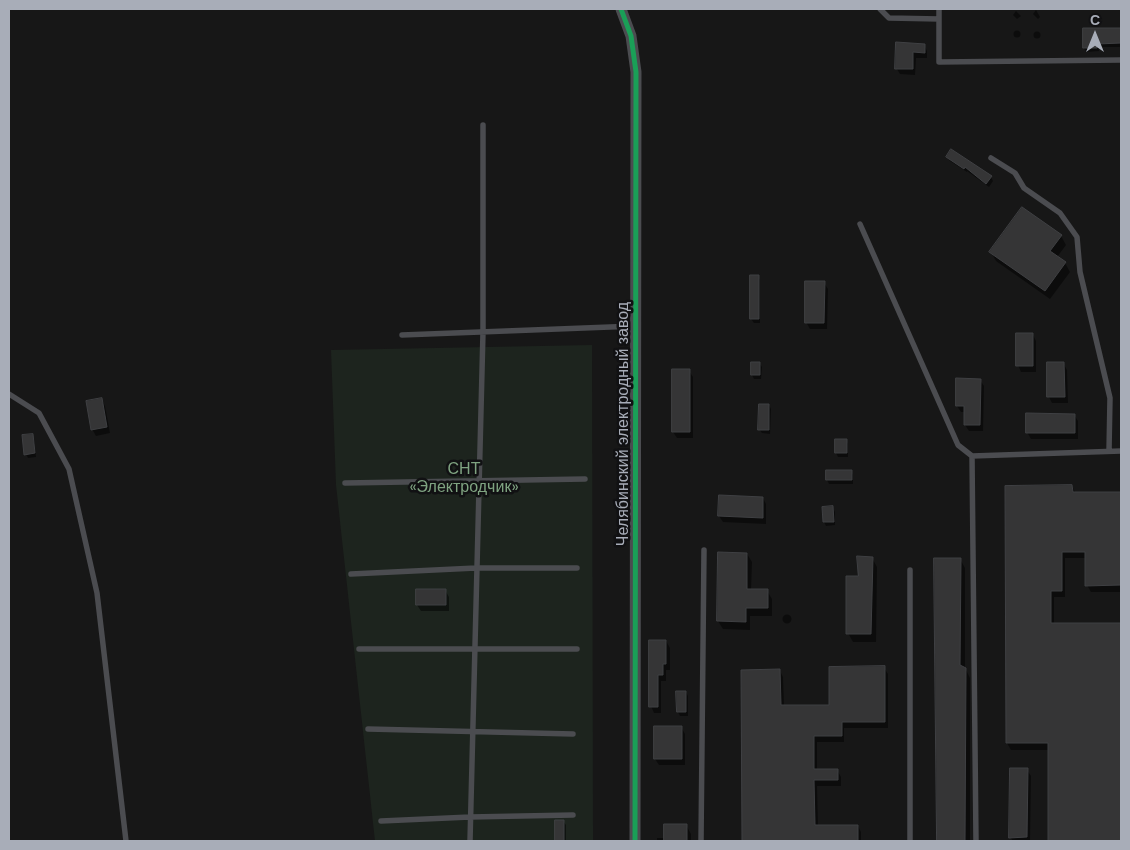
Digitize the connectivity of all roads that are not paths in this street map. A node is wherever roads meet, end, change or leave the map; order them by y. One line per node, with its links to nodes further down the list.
1 (621, 9): 9 (street, Челябинский электродный завод)
2 (880, 9): 4 (lane)
3 (939, 9): 4 (lane)
4 (939, 19): 5 (lane)
5 (1121, 60)
6 (483, 124): 10 (lane)
7 (991, 158): 13 (lane)
8 (860, 224): 15 (lane)
9 (636, 326): 10 (lane); 35 (street, Челябинский электродный завод)
10 (483, 332): 11 (lane); 17 (lane)
11 (402, 335)
12 (9, 394): 33 (lane)
13 (1110, 451): 14 (lane); 15 (lane)
14 (1121, 451)
15 (972, 456): 38 (lane)
16 (584, 480): 17 (lane)
17 (479, 481): 18 (lane); 20 (lane)
18 (345, 483)
19 (704, 550): 36 (lane)
20 (476, 568): 21 (lane); 23 (lane); 25 (lane)
21 (577, 568)
22 (910, 570): 37 (lane)
23 (351, 574)
24 (359, 648): 25 (lane)
25 (476, 648): 26 (lane); 28 (lane)
26 (577, 648)
27 (368, 729): 28 (lane)
28 (473, 731): 29 (lane); 31 (lane)
29 (573, 734)
30 (574, 815): 31 (lane)
31 (470, 817): 32 (lane); 34 (lane)
32 (381, 820)
33 (126, 841)
34 (470, 841)
35 (635, 841)
36 (701, 841)
37 (910, 841)
38 (976, 841)

